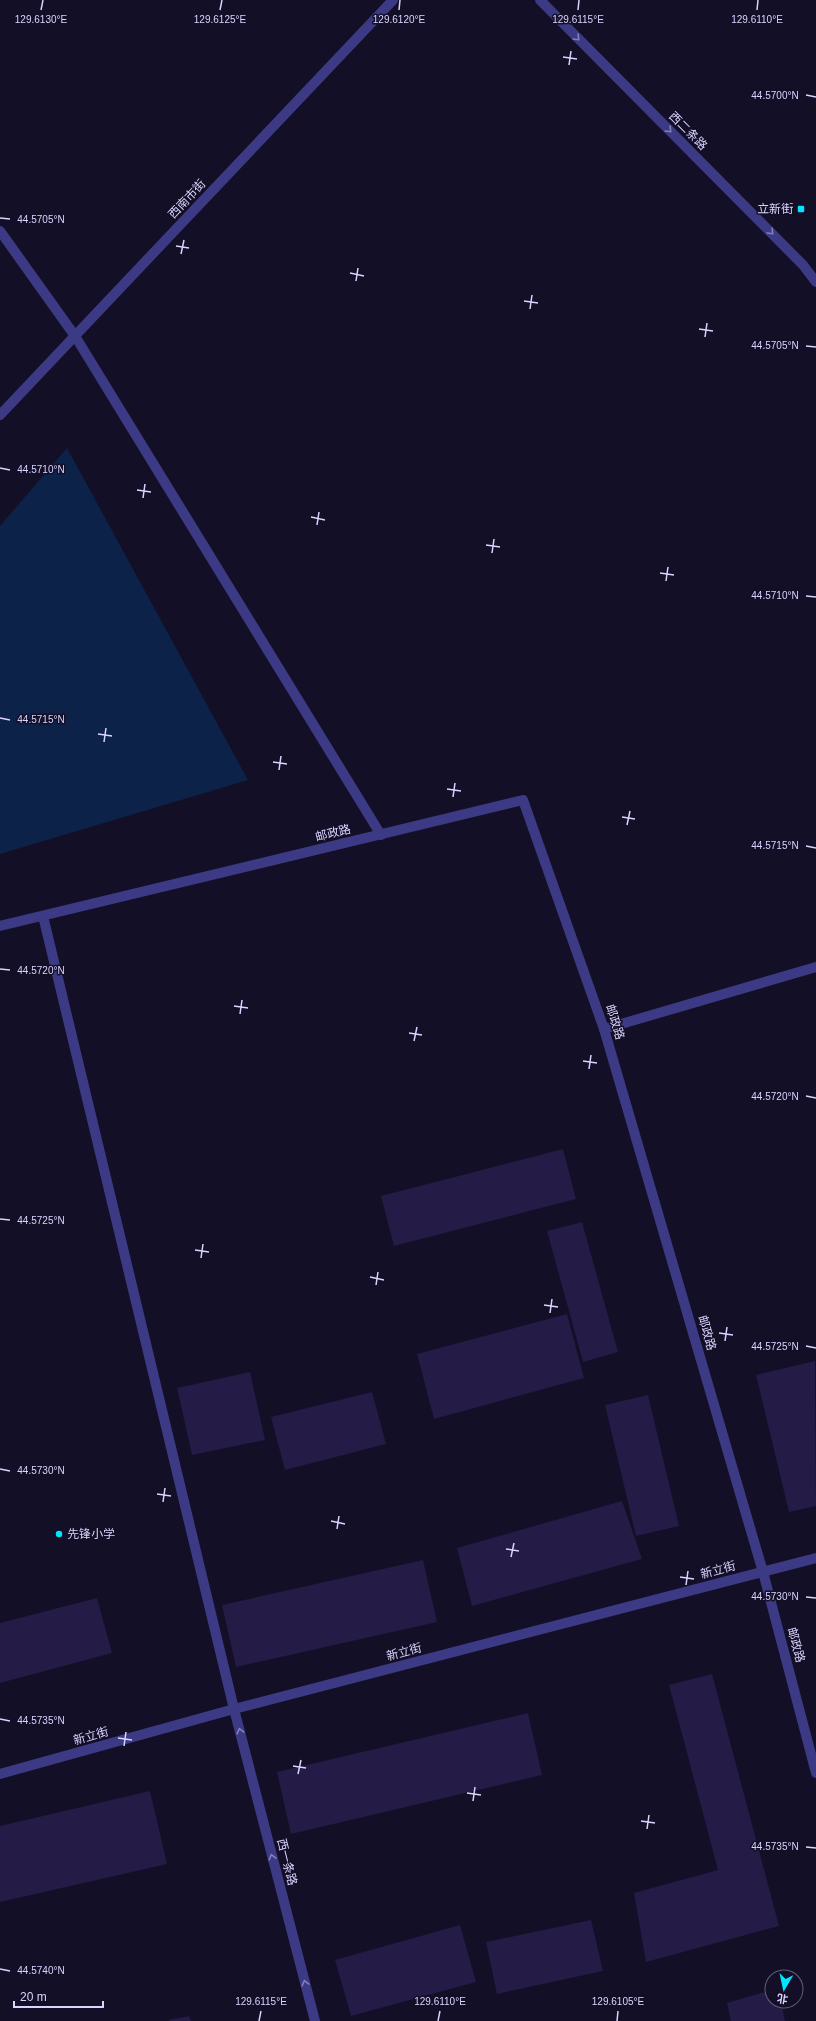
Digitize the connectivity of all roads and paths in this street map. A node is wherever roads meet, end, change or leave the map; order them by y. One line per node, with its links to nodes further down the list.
1 (393, 0): 5 (street, 西南市街)
2 (540, 0): 4 (street, 西二条路, one-way to 4)
3 (0, 231): 5 (street)
4 (816, 280)
5 (75, 336): 6 (street, 西南市街); 7 (street)
6 (0, 415)
7 (380, 835): 8 (street, 邮政路); 11 (street, 邮政路)
8 (43, 916): 9 (street, 邮政路); 14 (street, 西一条路)
9 (0, 926)
10 (816, 967): 11 (street)
11 (604, 1029): 13 (street, 邮政路)
12 (816, 1558): 13 (street, 新立街)
13 (763, 1572): 14 (street, 新立街); 15 (street, 邮政路)
14 (234, 1709): 16 (street, 新立街); 17 (street, 西一条路, one-way to 14)
15 (816, 1773)
16 (0, 1774)
17 (315, 2021)

